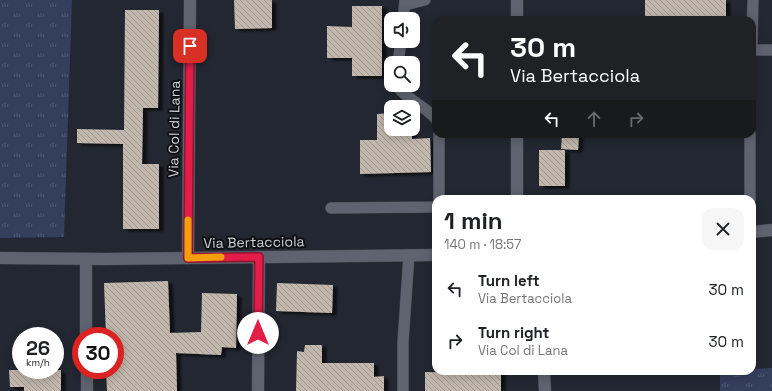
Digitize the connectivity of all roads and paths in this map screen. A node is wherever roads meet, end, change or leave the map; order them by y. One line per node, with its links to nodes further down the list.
1 (190, 0): 26 (street, Via Col di Lana)
2 (424, 0): 5 (lane)
3 (517, 0): 6 (street)
4 (753, 0): 7 (lane)
5 (405, 3)
6 (517, 16)
7 (753, 16)
8 (756, 50): 9 (lane)
9 (772, 50)
10 (404, 92): 11 (lane)
11 (432, 114)
12 (439, 138): 15 (lane)
13 (517, 138): 16 (street)
14 (750, 138): 17 (lane)
15 (439, 195)
16 (517, 195)
17 (750, 195)
18 (432, 207): 19 (lane)
19 (331, 208)
20 (772, 230): 21 (street)
21 (756, 232)
22 (432, 255): 23 (street, Via Bertacciola)
23 (409, 256): 24 (street, Via Bertacciola); 33 (lane)
24 (259, 257): 26 (street, Via Bertacciola); 32 (street)
25 (0, 258): 27 (street, Via Bertacciola)
26 (188, 258): 27 (street, Via Bertacciola)
27 (86, 259): 28 (street)
28 (86, 327)
29 (544, 375): 34 (street)
30 (87, 379): 31 (street)
31 (87, 391)
32 (258, 391)
33 (403, 391)
34 (545, 391)

